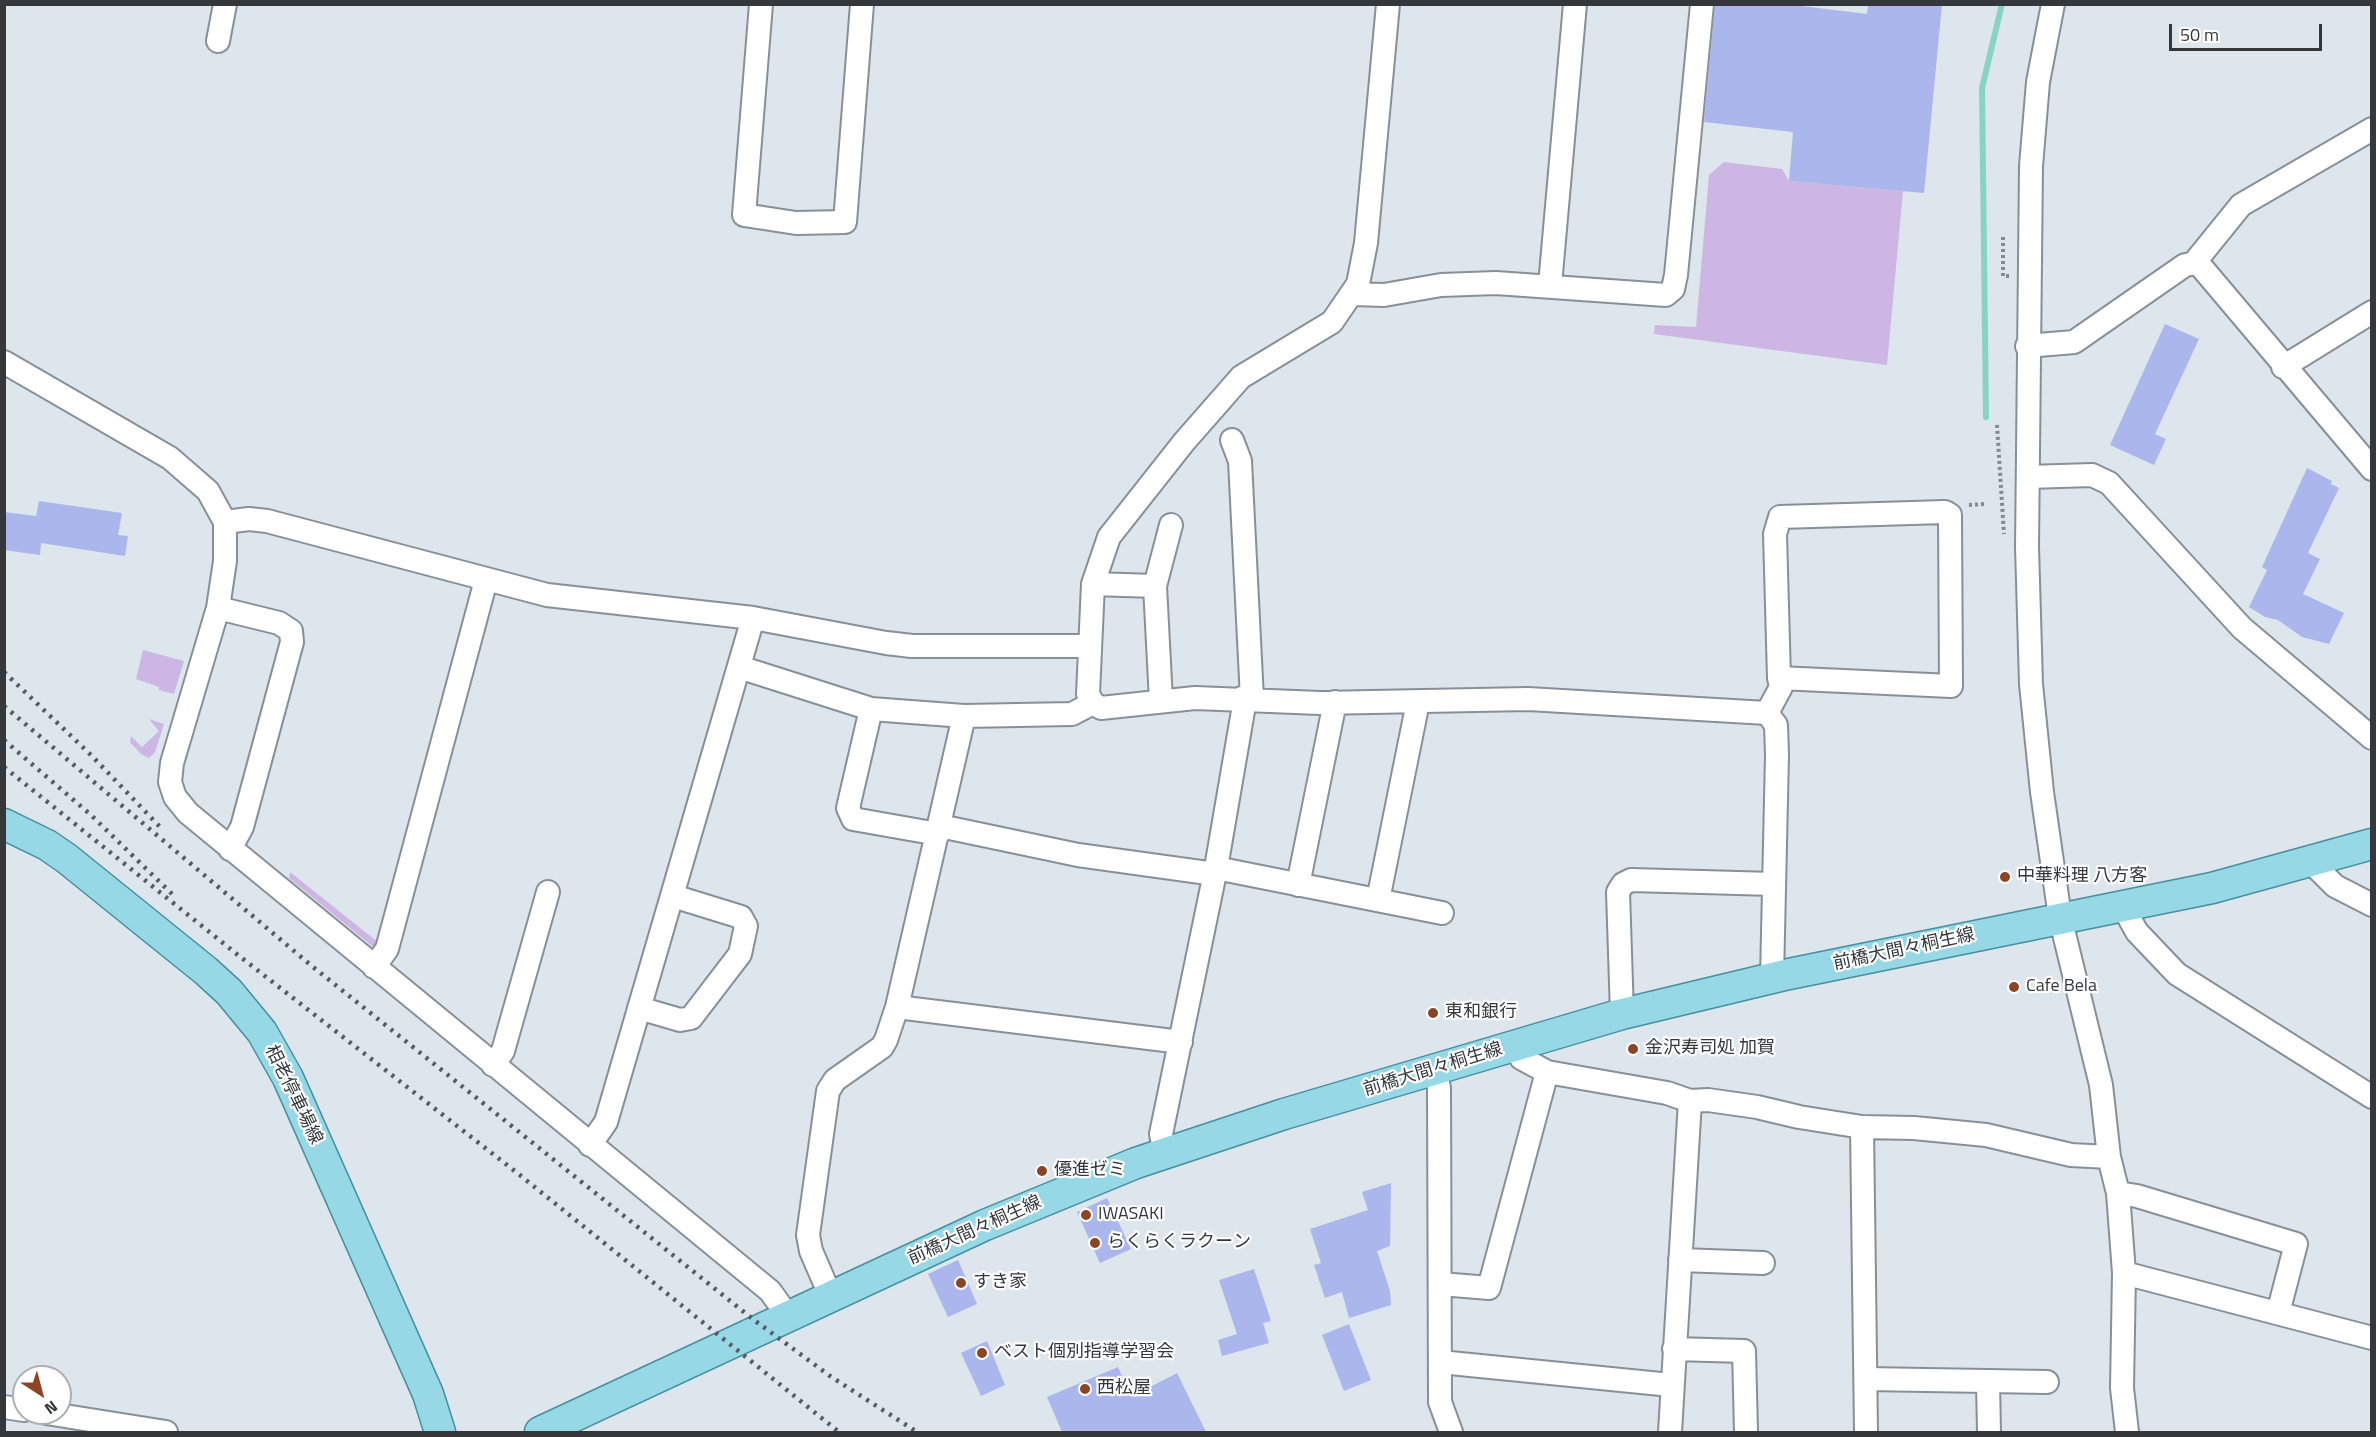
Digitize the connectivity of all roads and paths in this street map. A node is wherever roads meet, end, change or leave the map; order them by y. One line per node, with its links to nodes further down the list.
1 (225, 4): 8 (street)
2 (761, 4): 3 (street)
3 (862, 4)
4 (1388, 4): 14 (street)
5 (1575, 4): 13 (street)
6 (1702, 4): 13 (street)
7 (2053, 4): 16 (street)
8 (218, 41)
9 (2372, 129): 11 (street)
10 (2003, 237): 12 (path)
11 (2194, 263): 16 (street); 18 (street)
12 (2013, 276)
13 (1550, 285): 14 (street)
14 (1352, 294): 27 (street)
15 (2372, 312): 18 (street)
16 (2027, 346): 22 (street)
17 (4, 362): 23 (street)
18 (2283, 367): 21 (street)
19 (1997, 425): 25 (path)
20 (1232, 440): 34 (street)
21 (2372, 468)
22 (2028, 477): 42 (street); 57 (street)
23 (225, 522): 26 (street); 29 (street)
24 (1171, 525): 28 (street)
25 (2004, 538)
26 (486, 580): 30 (street); 58 (street)
27 (1093, 584): 28 (street); 31 (street)
28 (1155, 586): 35 (street)
29 (218, 608): 46 (street); 46 (street)
30 (753, 618): 31 (street); 32 (street)
31 (1089, 646): 38 (street)
32 (739, 667): 39 (street); 52 (street)
33 (1779, 678): 33 (street); 40 (street)
34 (1247, 698): 35 (street); 36 (street); 48 (street)
35 (1161, 701): 38 (street)
36 (1335, 702): 37 (street); 50 (street)
37 (1418, 702): 40 (street); 53 (street)
38 (1093, 703): 41 (street)
39 (871, 709): 41 (street); 44 (street)
40 (1767, 713): 49 (street)
41 (964, 716): 44 (street)
42 (2372, 738)
43 (4, 824): 91 (main road, 相老停車場線)
44 (939, 830): 48 (street); 60 (street)
45 (2372, 844): 47 (main road, 前橋大間々桐生線)
46 (230, 849): 58 (street)
47 (2312, 863): 54 (street); 55 (main road, 前橋大間々桐生線)
48 (1215, 871): 50 (street); 63 (street)
49 (1773, 884): 59 (street); 62 (street)
50 (1299, 885): 53 (street)
51 (548, 892): 65 (street)
52 (673, 896): 61 (street); 61 (street)
53 (1378, 900): 56 (street)
54 (2372, 905)
55 (2123, 906): 57 (main road, 前橋大間々桐生線); 68 (street)
56 (1442, 913)
57 (2060, 917): 59 (main road, 前橋大間々桐生線); 73 (street)
58 (374, 967): 65 (street)
59 (1772, 978): 62 (main road, 前橋大間々桐生線)
60 (897, 1007): 63 (street); 79 (street)
61 (639, 1008): 71 (street)
62 (1622, 1014): 64 (main road, 前橋大間々桐生線)
63 (1180, 1042): 72 (street)
64 (1516, 1045): 66 (main road, 前橋大間々桐生線); 67 (street)
65 (493, 1065): 71 (street)
66 (1435, 1069): 72 (main road, 前橋大間々桐生線); 78 (street)
67 (1547, 1072): 69 (street); 78 (street)
68 (2372, 1097)
69 (1690, 1101): 70 (street); 75 (street)
70 (1862, 1127): 73 (street); 85 (street)
71 (590, 1145): 81 (street)
72 (1165, 1153): 79 (main road, 前橋大間々桐生線)
73 (2109, 1156): 74 (street)
74 (2118, 1193): 77 (street); 80 (street)
75 (1680, 1260): 76 (street); 83 (street)
76 (1763, 1263)
77 (2124, 1273): 80 (street); 98 (street)
78 (1441, 1284): 84 (street)
79 (831, 1297): 81 (main road, 前橋大間々桐生線)
80 (2278, 1313): 82 (street)
81 (788, 1316): 92 (main road, 前橋大間々桐生線)
82 (2372, 1338)
83 (1674, 1349): 88 (street); 95 (street)
84 (1440, 1362): 88 (street); 93 (street)
85 (1866, 1379): 86 (street); 96 (street)
86 (1988, 1382): 87 (street); 97 (street)
87 (2047, 1382)
88 (1671, 1385): 94 (street)
89 (72, 1417): 90 (street)
90 (166, 1432)
91 (440, 1432)
92 (540, 1432)
93 (1451, 1432)
94 (1670, 1432)
95 (1746, 1432)
96 (1866, 1432)
97 (1989, 1432)
98 (2127, 1432)

